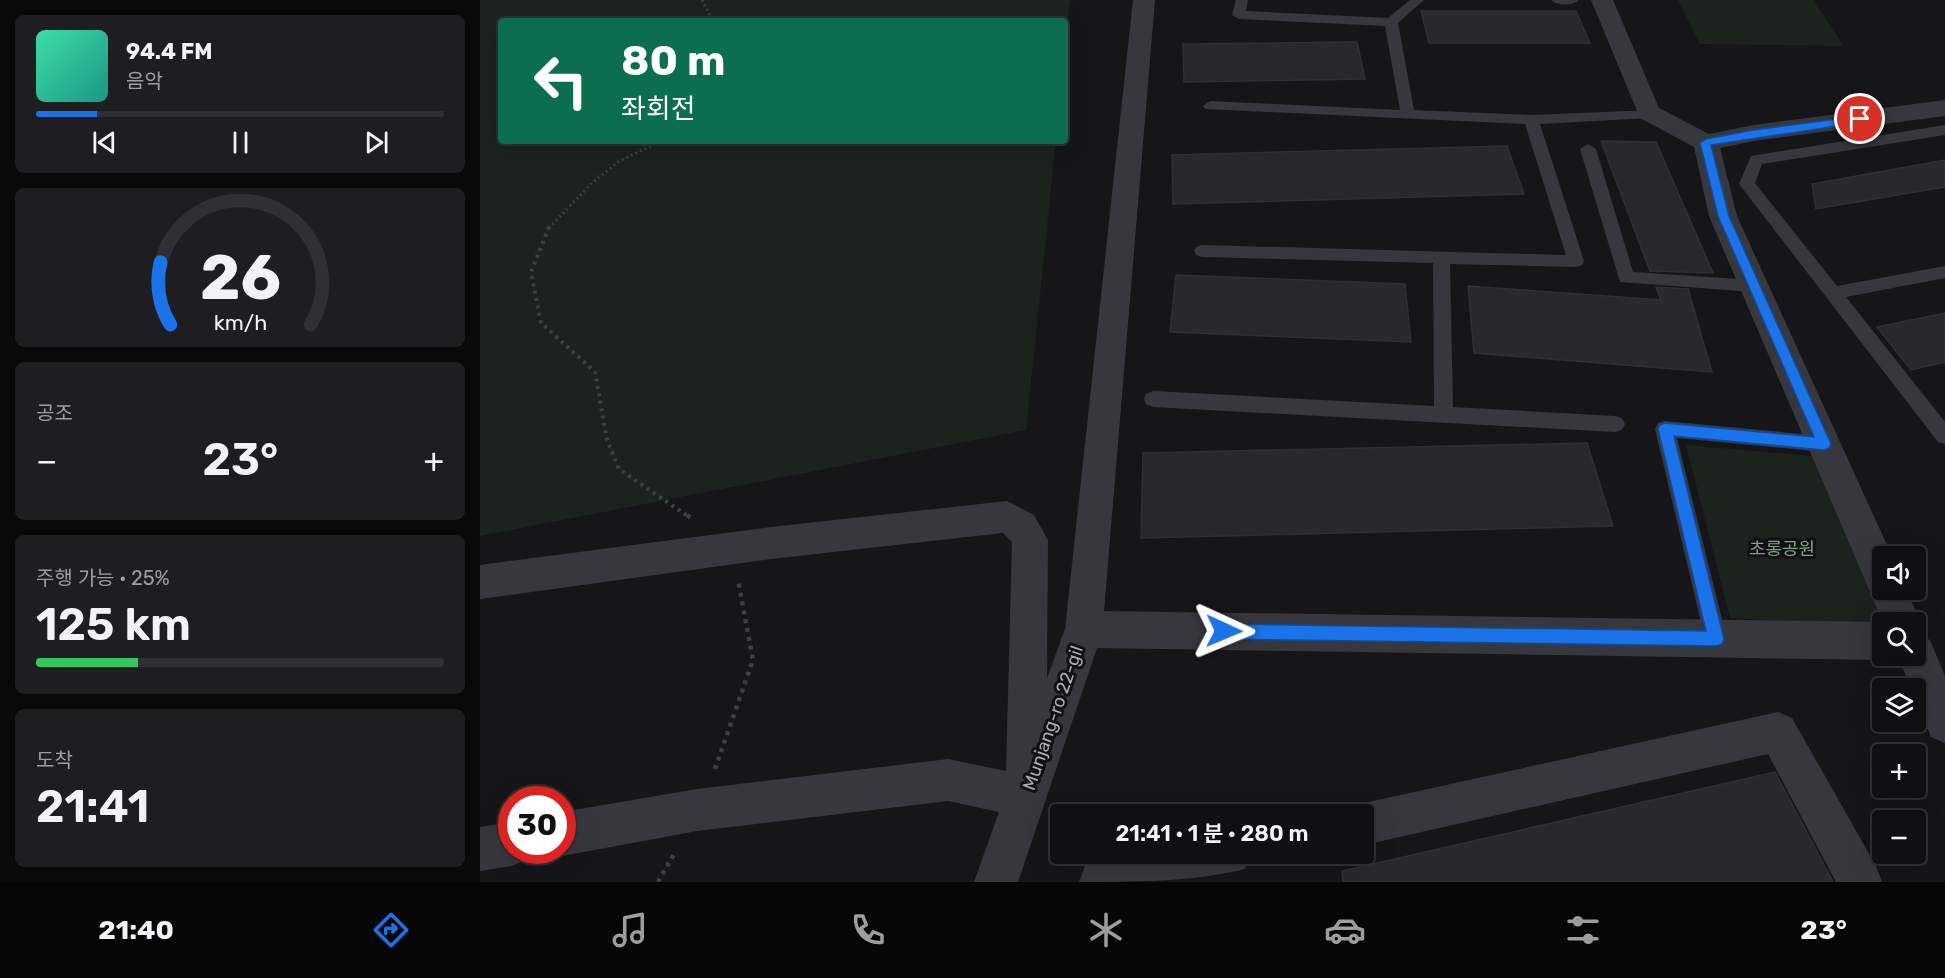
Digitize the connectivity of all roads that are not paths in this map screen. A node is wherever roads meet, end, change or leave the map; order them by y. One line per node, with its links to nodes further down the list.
1 (1144, 0): 28 (street)
2 (1242, 0): 7 (lane)
3 (1418, 0): 7 (lane)
4 (1557, 0): 5 (lane)
5 (1573, 0)
6 (1602, 0): 10 (street)
7 (1391, 22): 11 (lane)
8 (1210, 106): 11 (lane)
9 (1945, 108): 14 (street)
10 (1649, 113): 12 (lane); 14 (street)
11 (1408, 115): 12 (lane)
12 (1531, 120): 17 (lane)
13 (1945, 130): 20 (lane)
14 (1706, 143): 19 (street)
15 (1588, 149): 19 (lane)
16 (1202, 251): 17 (lane)
17 (1442, 258): 22 (lane)
18 (1945, 272): 20 (lane)
19 (1754, 286): 25 (street)
20 (1832, 292): 24 (lane)
21 (1153, 399): 22 (lane)
22 (1444, 415): 23 (lane)
23 (1615, 424)
24 (1945, 436)
25 (1824, 444): 26 (street); 29 (lane)
26 (1872, 553)
27 (480, 582): 33 (street)
28 (1084, 629): 29 (street, Munjang-ro 22-gil); 33 (street, Munjang-ro 22-gil)
29 (1716, 639): 30 (street, Munjang-ro 22-gil)
30 (1872, 641)
31 (1921, 666): 32 (street)
32 (1945, 723)
33 (1026, 796): 35 (street); 39 (street, Munjang-ro 22-gil)
34 (1374, 822): 41 (street)
35 (576, 832)
36 (498, 846): 37 (street)
37 (480, 849)
38 (1184, 864): 40 (street)
39 (996, 882)
40 (1101, 882)
41 (1860, 882)

